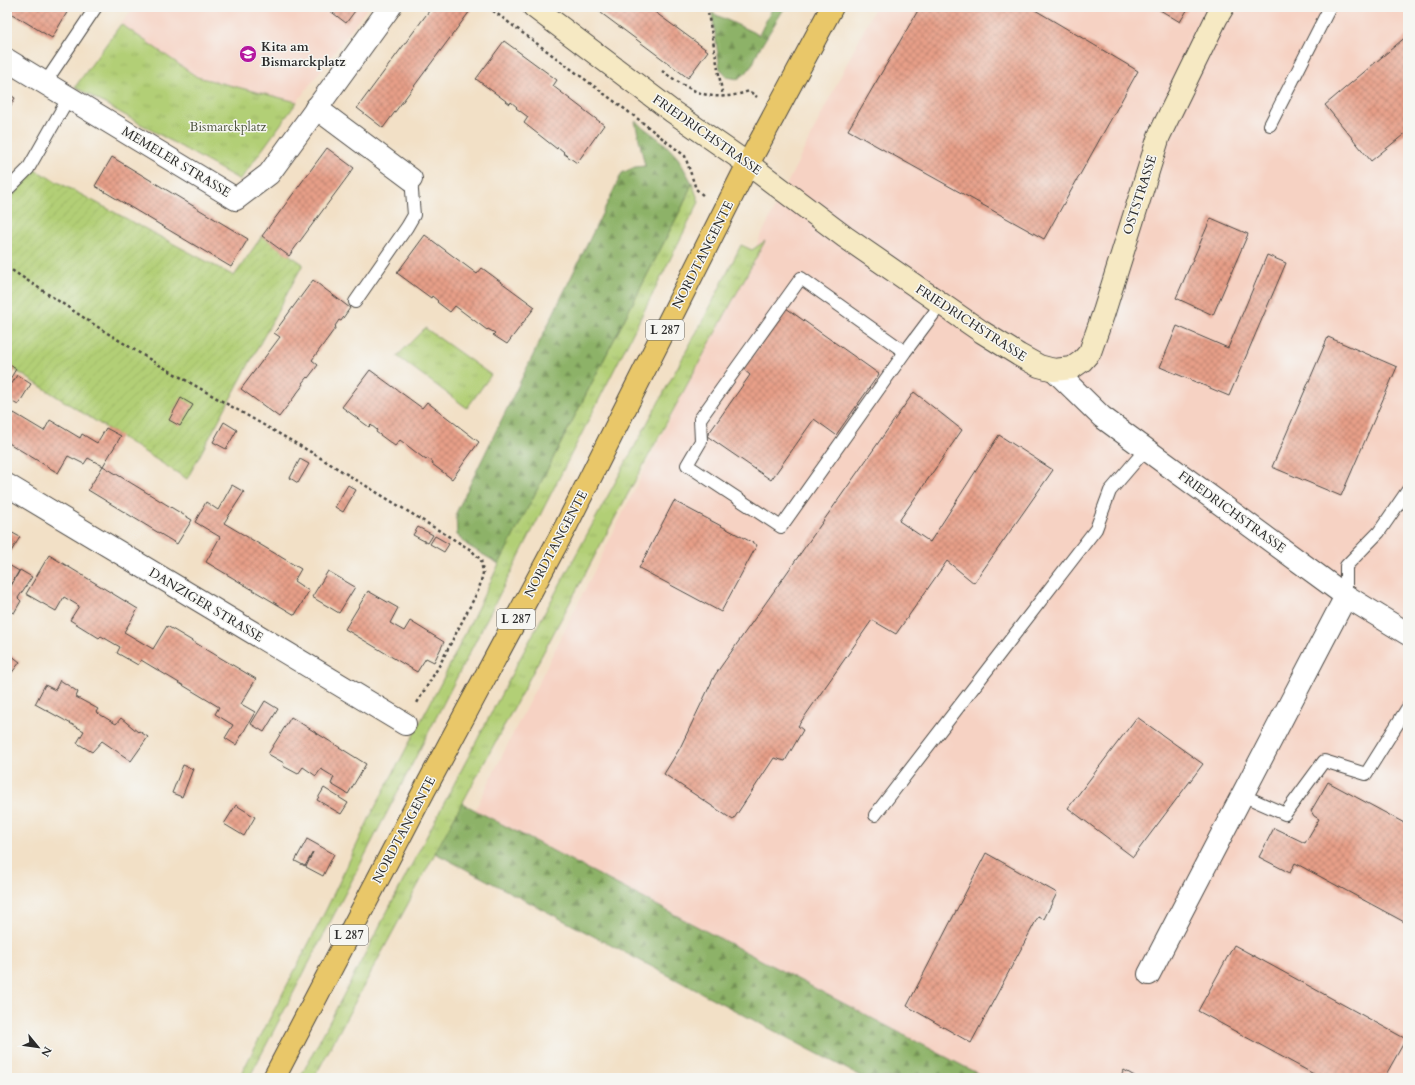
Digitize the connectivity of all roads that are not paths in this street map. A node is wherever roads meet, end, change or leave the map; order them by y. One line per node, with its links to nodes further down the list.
1 (96, 7): 8 (lane)
2 (390, 7): 10 (street, MEMELER STRASSE)
3 (534, 7): 12 (street, FRIEDRICHSTRASSE)
4 (832, 7): 12 (main road, NORDTANGENTE / L 287)
5 (1223, 7): 18 (street, OSTSTRASSE)
6 (1330, 7): 11 (lane)
7 (7, 60): 8 (street, MEMELER STRASSE)
8 (45, 83): 9 (street, MEMELER STRASSE)
9 (68, 97): 10 (street, MEMELER STRASSE); 14 (lane)
10 (316, 108): 13 (street)
11 (1270, 125)
12 (748, 164): 16 (street, FRIEDRICHSTRASSE); 29 (main road, NORDTANGENTE / L 287)
13 (411, 179): 15 (lane)
14 (7, 190)
15 (355, 302)
16 (941, 304): 17 (lane); 18 (street, FRIEDRICHSTRASSE)
17 (905, 352): 17 (lane)
18 (1054, 370): 19 (street, FRIEDRICHSTRASSE)
19 (1146, 449): 22 (street, FRIEDRICHSTRASSE); 27 (lane)
20 (7, 485): 25 (street, DANZIGER STRASSE)
21 (1408, 490): 22 (lane)
22 (1346, 596): 23 (street, FRIEDRICHSTRASSE); 26 (street)
23 (1408, 634)
24 (1408, 708): 26 (lane)
25 (405, 724)
26 (1242, 795): 28 (street)
27 (875, 815)
28 (1149, 974)
29 (274, 1078)

